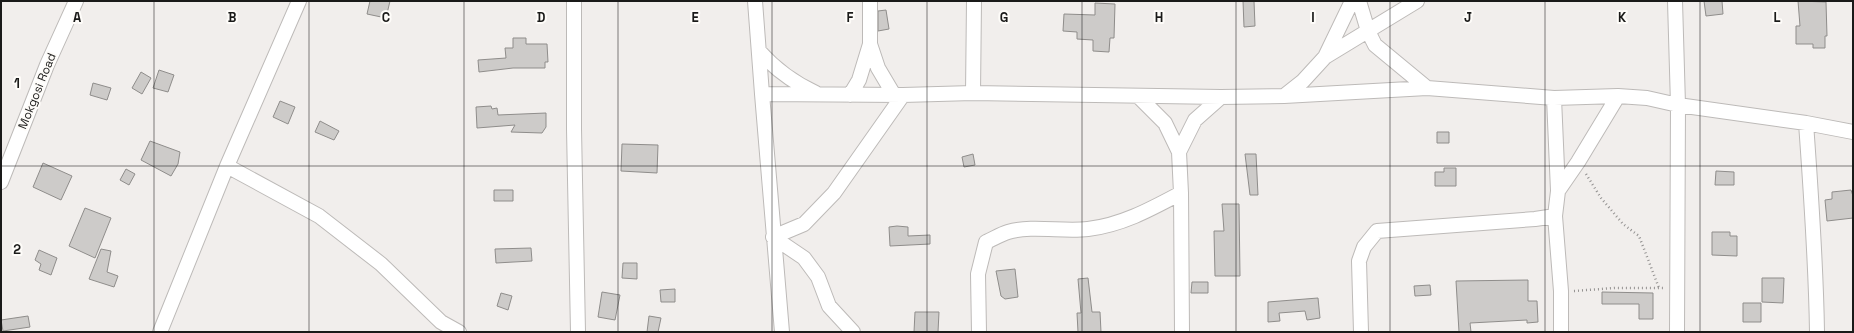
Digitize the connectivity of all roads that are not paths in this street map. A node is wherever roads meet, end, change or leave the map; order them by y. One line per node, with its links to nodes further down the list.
1 (76, 1): 31 (street, Mokgosi Road)
2 (299, 1): 30 (street)
3 (574, 1): 38 (street)
4 (755, 1): 13 (street)
5 (870, 1): 12 (street)
6 (974, 1): 16 (street)
7 (1352, 1): 14 (street)
8 (1359, 1): 11 (street)
9 (1418, 1): 11 (street)
10 (1675, 1): 26 (street)
11 (1368, 31): 14 (street); 15 (street)
12 (870, 44): 19 (street); 20 (street)
13 (759, 51): 17 (street); 18 (street)
14 (1325, 57): 22 (street)
15 (1427, 88): 22 (street); 25 (street)
16 (974, 93): 20 (street); 21 (street)
17 (762, 94): 18 (street); 35 (street)
18 (819, 94): 19 (street)
19 (850, 95): 20 (street)
20 (898, 95): 35 (street)
21 (1138, 96): 24 (street); 29 (street)
22 (1284, 96): 24 (street)
23 (1618, 96): 25 (street); 26 (street); 32 (street)
24 (1221, 97): 29 (street)
25 (1554, 98): 32 (street)
26 (1678, 105): 27 (street); 45 (street)
27 (1806, 123): 28 (street); 46 (street)
28 (1853, 132)
29 (1179, 152): 33 (street)
30 (227, 166): 36 (street); 37 (street)
31 (1, 182)
32 (1558, 191): 34 (street)
33 (1181, 194): 41 (street); 42 (street)
34 (1555, 216): 43 (street); 44 (street)
35 (773, 237): 39 (street); 40 (street)
36 (160, 332)
37 (459, 332)
38 (578, 332)
39 (782, 332)
40 (853, 332)
41 (979, 332)
42 (1182, 332)
43 (1361, 332)
44 (1561, 332)
45 (1677, 332)
46 (1817, 332)

